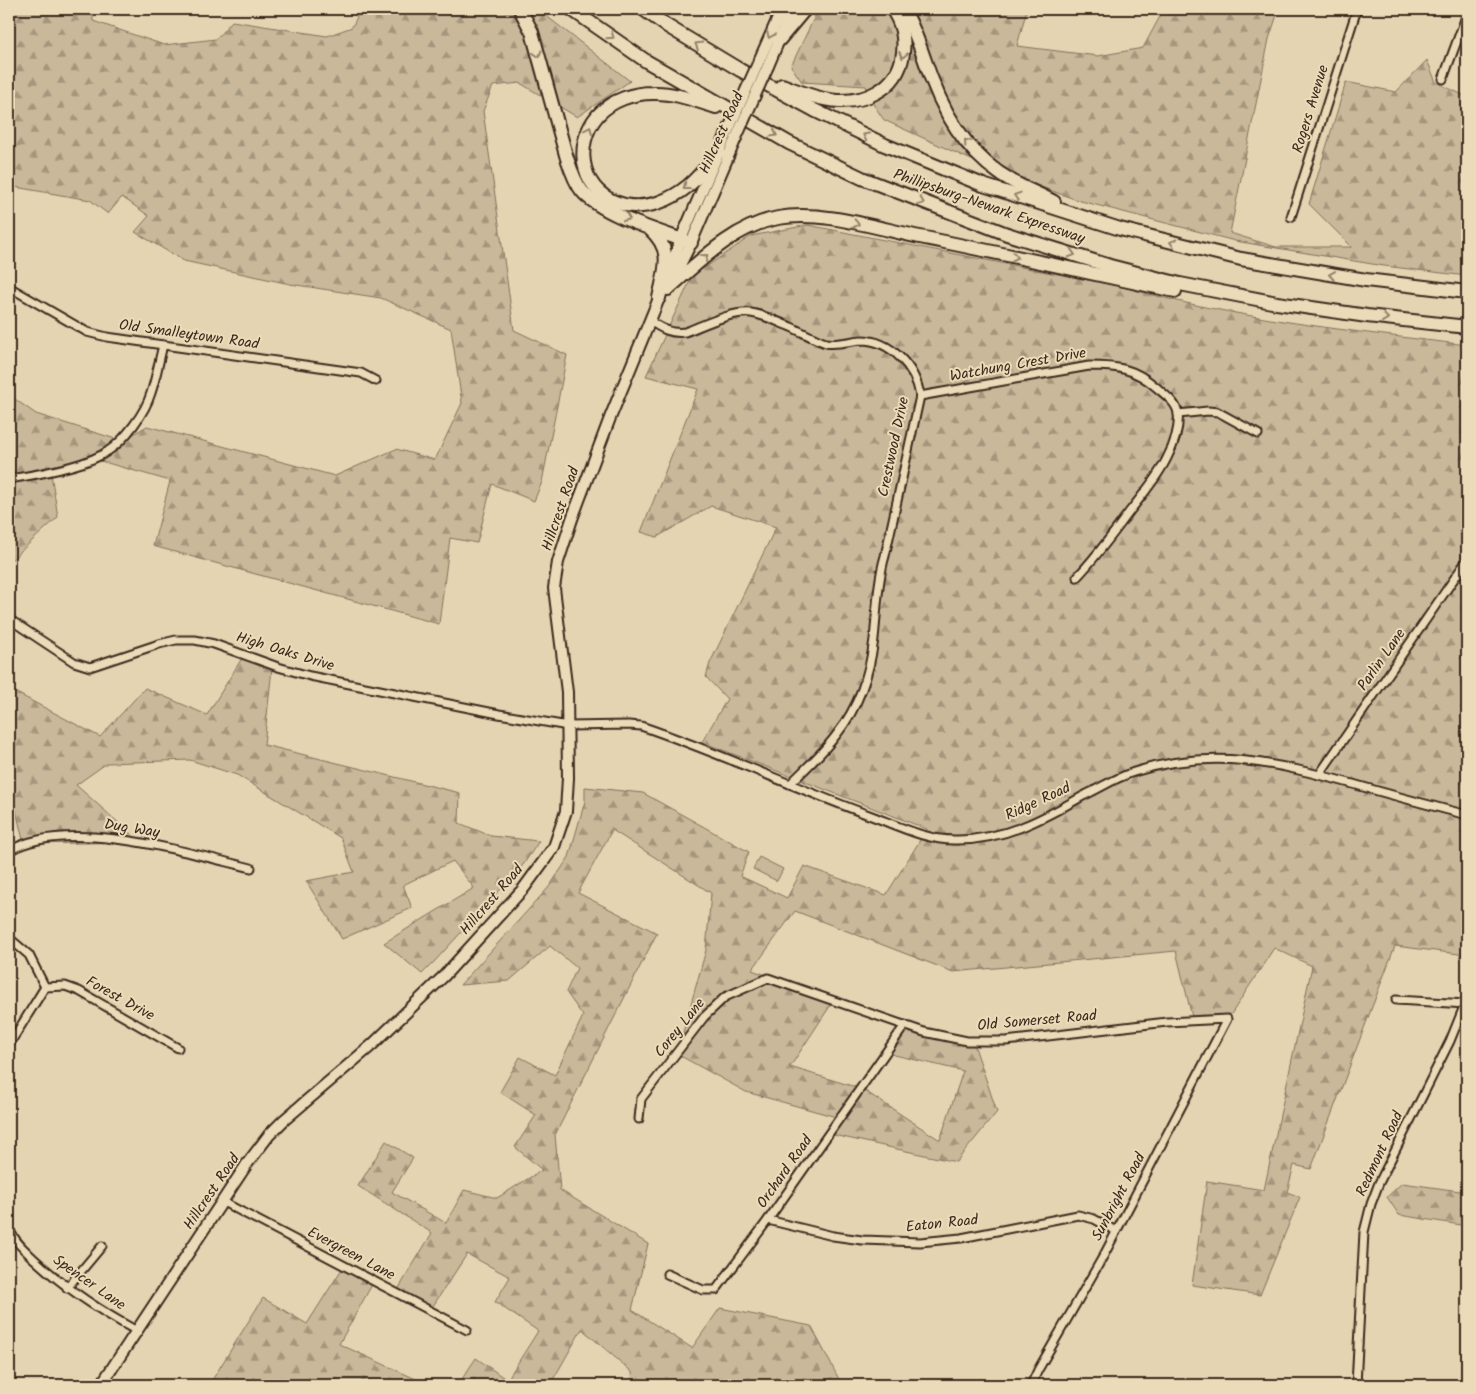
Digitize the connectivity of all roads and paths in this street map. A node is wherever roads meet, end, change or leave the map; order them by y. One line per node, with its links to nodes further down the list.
1 (520, 9): 20 (highway, one-way to 20)
2 (571, 9): 15 (highway, Phillipsburg-Newark Expressway, one-way to 15)
3 (643, 9): 13 (highway, Phillipsburg-Newark Expressway, one-way to 3)
4 (782, 9): 12 (main road, Hillcrest Road, one-way to 12)
5 (792, 9): 11 (main road, Hillcrest Road)
6 (805, 9): 11 (highway)
7 (892, 9): 13 (highway, one-way to 13)
8 (904, 9): 18 (highway, one-way to 8)
9 (1357, 9): 19 (street, Rogers Avenue)
10 (1467, 14): 14 (street)
11 (779, 40): 12 (main road, Hillcrest Road)
12 (764, 64): 16 (main road, Hillcrest Road, bridge)
13 (740, 70): 18 (highway, Phillipsburg-Newark Expressway, one-way to 13)
14 (1443, 79)
15 (731, 111): 17 (highway, one-way to 15); 25 (highway, Phillipsburg-Newark Expressway, one-way to 25)
16 (732, 136): 17 (main road, Hillcrest Road); 21 (main road, Hillcrest Road)
17 (719, 152): 21 (main road, Hillcrest Road)
18 (1080, 216): 23 (highway, Phillipsburg-Newark Expressway, one-way to 18)
19 (1291, 217)
20 (648, 227): 21 (highway); 24 (highway)
21 (686, 241): 24 (main road, Hillcrest Road)
22 (9, 287): 28 (street, Old Smalleytown Road)
23 (1467, 292)
24 (663, 293): 25 (highway, one-way to 25); 26 (main road, Hillcrest Road)
25 (1366, 316): 27 (highway, Phillipsburg-Newark Expressway, one-way to 27)
26 (650, 321): 30 (street, Crestwood Drive); 37 (main road, Hillcrest Road)
27 (1467, 327)
28 (163, 345): 29 (street, Old Smalleytown Road); 33 (street)
29 (376, 381)
30 (920, 396): 31 (street, Watchung Crest Drive); 39 (street, Crestwood Drive)
31 (1178, 414): 32 (street); 35 (street)
32 (1258, 434)
33 (9, 479)
34 (1467, 560): 38 (street, Parlin Lane)
35 (1077, 577)
36 (9, 619): 37 (street, High Oaks Drive)
37 (568, 726): 39 (street, Ridge Road); 53 (main road, Hillcrest Road)
38 (1320, 775): 39 (street, Ridge Road); 40 (street, Ridge Road)
39 (790, 784)
40 (1467, 815)
41 (9, 851): 42 (street, Dug Way)
42 (251, 868)
43 (9, 938): 45 (street)
44 (768, 978): 49 (street, Old Somerset Road); 52 (street, Corey Lane)
45 (44, 987): 50 (street); 51 (street, Forest Drive)
46 (1396, 1000): 47 (street)
47 (1466, 1004): 66 (street, Redmont Road)
48 (1228, 1019): 49 (street, Old Somerset Road); 56 (street, Sunbright Road)
49 (905, 1026): 54 (street, Orchard Road)
50 (9, 1044)
51 (178, 1048)
52 (639, 1119)
53 (223, 1202): 62 (street, Evergreen Lane); 63 (main road, Hillcrest Road)
54 (768, 1220): 56 (street, Eaton Road); 60 (street, Orchard Road)
55 (9, 1229): 57 (street, Spencer Lane)
56 (1116, 1231): 65 (street, Sunbright Road)
57 (11, 1240): 59 (street); 61 (street, Spencer Lane)
58 (102, 1246): 61 (street)
59 (9, 1248)
60 (667, 1274)
61 (67, 1288): 63 (street, Spencer Lane)
62 (467, 1330)
63 (137, 1331): 64 (main road, Hillcrest Road)
64 (101, 1385)
65 (1031, 1385)
66 (1356, 1385)

